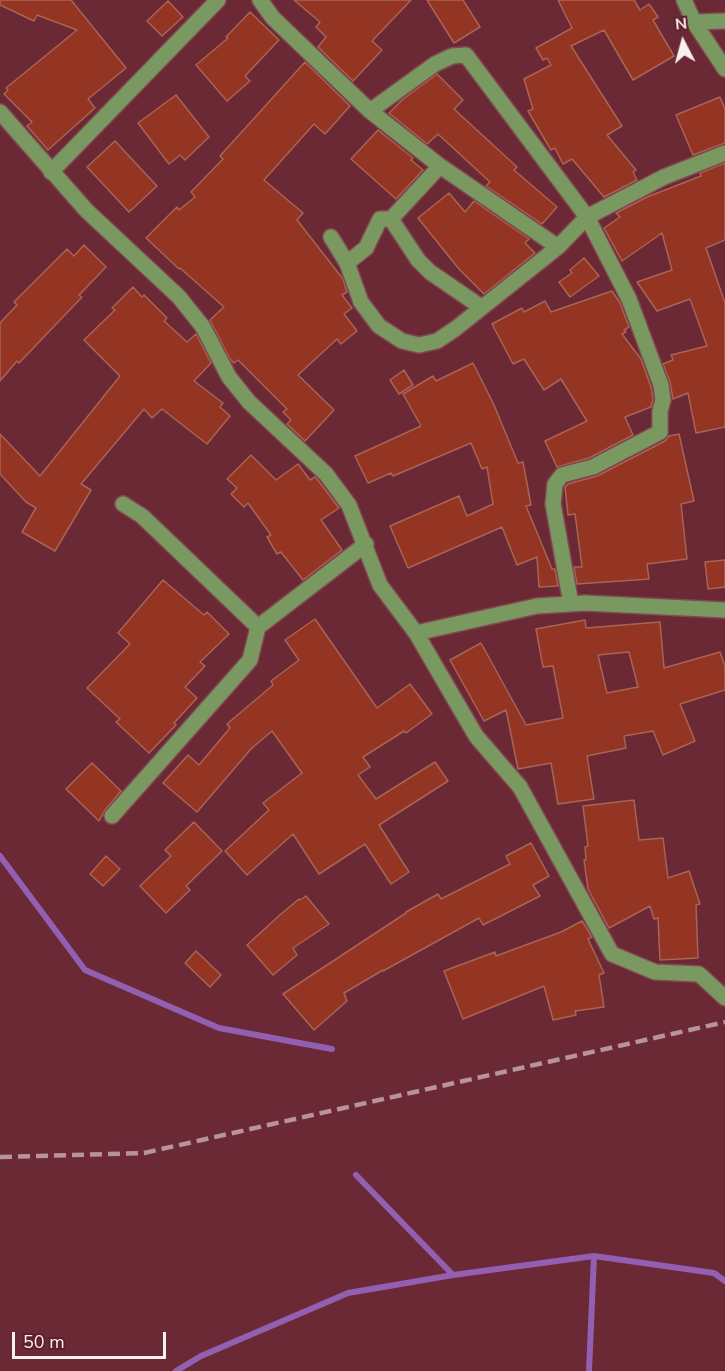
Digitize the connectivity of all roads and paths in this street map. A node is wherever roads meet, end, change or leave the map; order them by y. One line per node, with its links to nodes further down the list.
1 (218, 0): 11 (street)
2 (260, 0): 7 (street)
3 (684, 0): 5 (street)
4 (725, 21): 5 (street)
5 (694, 22): 6 (street)
6 (725, 69)
7 (370, 111): 10 (street); 12 (street)
8 (0, 112): 11 (street)
9 (725, 153): 12 (street)
10 (440, 166): 13 (street); 15 (street)
11 (51, 172): 19 (street)
12 (586, 217): 15 (street); 20 (street)
13 (391, 219): 16 (street); 17 (street)
14 (331, 237): 16 (street)
15 (558, 247): 17 (street)
16 (347, 263): 17 (street)
17 (482, 307)
18 (123, 504): 22 (street)
19 (366, 544): 22 (street); 23 (street)
20 (571, 604): 21 (street); 23 (street)
21 (725, 610)
22 (258, 627): 24 (street)
23 (416, 633): 25 (street)
24 (112, 816)
25 (725, 998)

